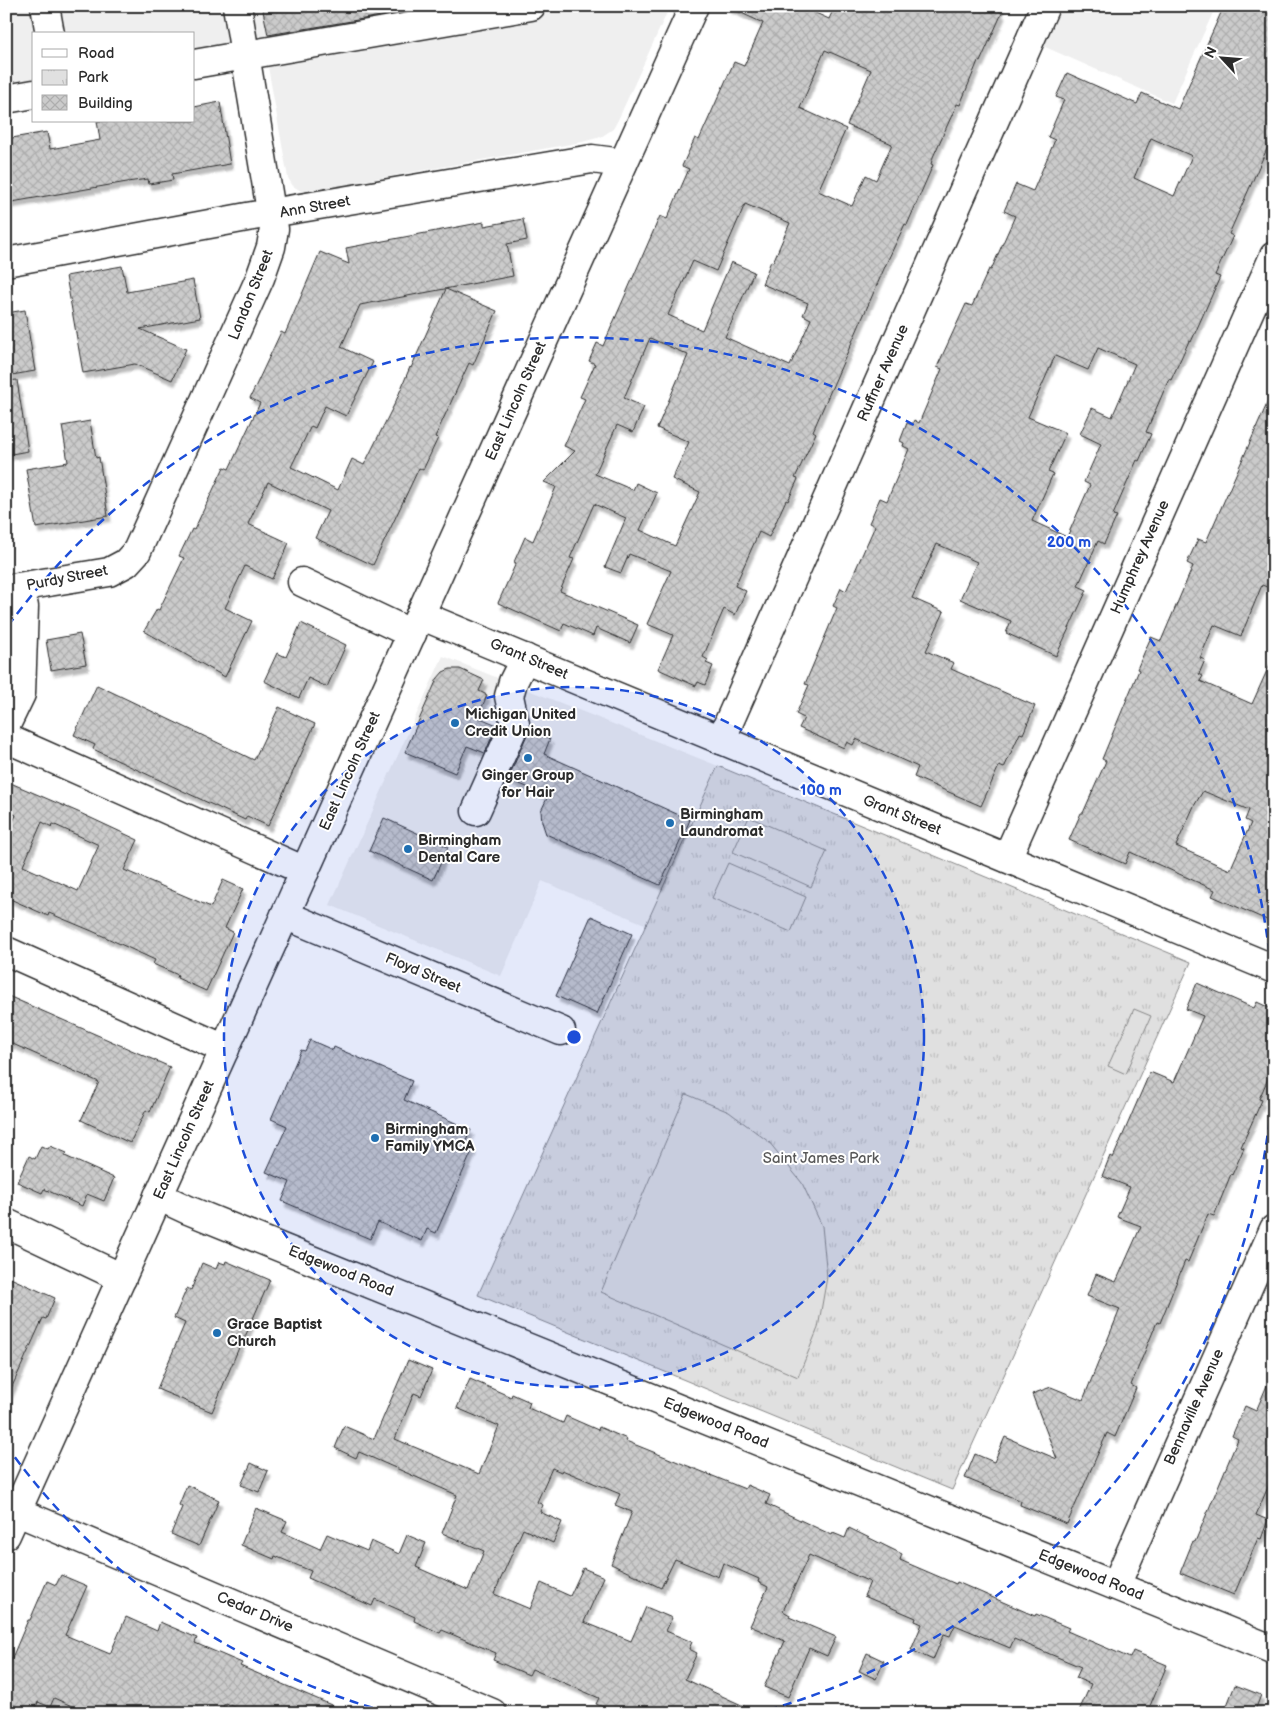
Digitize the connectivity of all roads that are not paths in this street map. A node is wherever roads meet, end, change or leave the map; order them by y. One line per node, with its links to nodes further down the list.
1 (45, 6): 6 (street)
2 (237, 6): 7 (street, Landon Street)
3 (531, 6): 7 (street)
4 (694, 6): 11 (street, East Lincoln Street)
5 (1046, 6): 22 (street, Ruffner Avenue)
6 (50, 32)
7 (245, 54): 8 (street); 12 (street, Landon Street)
8 (195, 64)
9 (32, 94): 10 (street)
10 (6, 99)
11 (624, 163): 12 (street, Ann Street); 18 (street, East Lincoln Street)
12 (272, 214): 14 (street, Ann Street); 15 (street, Landon Street)
13 (1274, 256): 24 (street, Humphrey Avenue)
14 (6, 262)
15 (126, 564): 17 (street, Purdy Street)
16 (302, 582): 18 (street, Grant Street)
17 (13, 588): 20 (street)
18 (416, 624): 19 (street, Grant Street); 25 (street, East Lincoln Street)
19 (525, 658): 22 (street, Grant Street); 23 (street)
20 (6, 725)
21 (6, 736): 25 (street)
22 (721, 740): 24 (street, Grant Street)
23 (476, 811)
24 (1007, 858): 28 (street, Grant Street)
25 (305, 870): 26 (street, East Lincoln Street)
26 (285, 915): 29 (street, Floyd Street); 30 (street, East Lincoln Street)
27 (6, 951): 30 (street)
28 (1274, 969)
29 (561, 1031)
30 (225, 1049): 31 (street, East Lincoln Street)
31 (158, 1196): 34 (street, East Lincoln Street); 36 (street, Edgewood Road)
32 (6, 1223): 34 (street)
33 (1274, 1229): 36 (street, Bennaville Avenue)
34 (122, 1278): 35 (street, East Lincoln Street)
35 (10, 1518): 38 (street, Cedar Drive)
36 (1116, 1585): 37 (street, Edgewood Road)
37 (1274, 1650)
38 (492, 1713)

